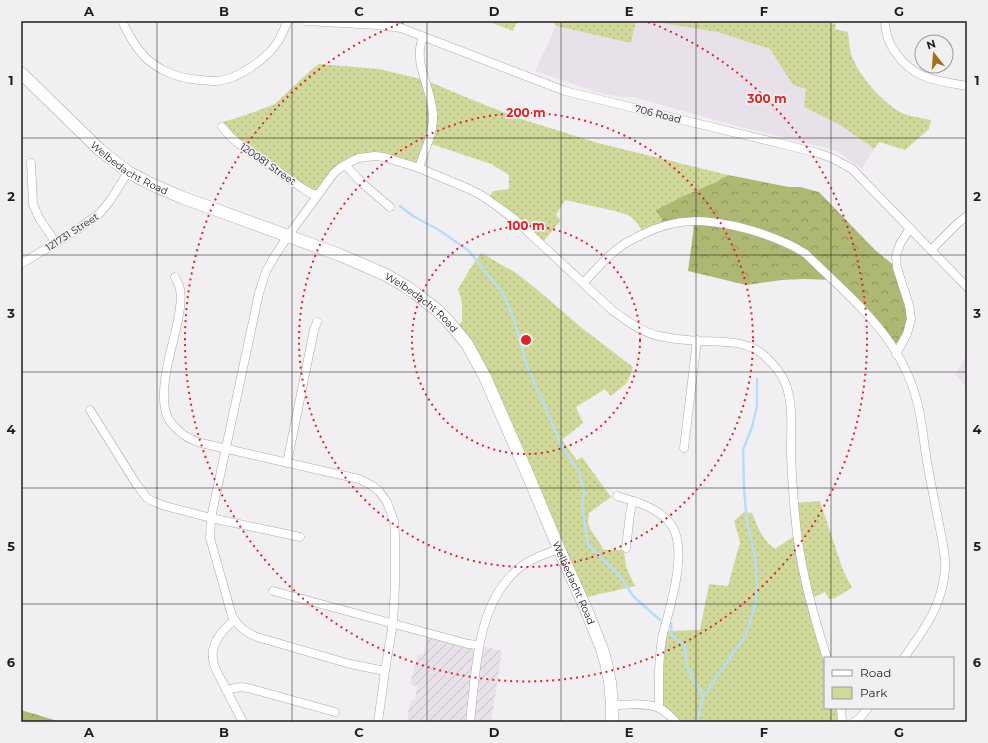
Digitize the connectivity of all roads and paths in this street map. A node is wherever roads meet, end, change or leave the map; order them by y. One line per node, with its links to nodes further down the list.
1 (122, 21): 2 (street)
2 (288, 21)
3 (306, 21): 5 (street, 706 Road)
4 (885, 21): 7 (street)
5 (424, 37): 11 (street); 16 (street, 706 Road)
6 (21, 73): 12 (street, Welbedacht Road)
7 (967, 86)
8 (222, 127): 13 (street, 120081 Street)
9 (31, 163): 18 (street)
10 (345, 165): 11 (street); 13 (street); 14 (street)
11 (419, 168): 22 (street)
12 (128, 172): 17 (street, Welbedacht Road); 18 (street, 121731 Street)
13 (318, 194): 17 (street)
14 (390, 207)
15 (967, 216): 19 (street)
16 (910, 228): 19 (street, 706 Road); 26 (street)
17 (288, 236): 29 (street); 36 (street, Welbedacht Road)
18 (56, 243): 20 (street, 121731 Street)
19 (931, 250): 23 (street, 706 Road)
20 (21, 264)
21 (176, 278): 29 (street)
22 (583, 283): 25 (street); 26 (street)
23 (967, 287)
24 (317, 322): 30 (street)
25 (697, 340): 28 (street); 41 (street)
26 (896, 354): 42 (street)
27 (90, 410): 33 (street)
28 (684, 448)
29 (226, 450): 30 (street); 33 (street)
30 (287, 463): 39 (street)
31 (617, 496): 32 (street)
32 (633, 500): 35 (street); 46 (street)
33 (211, 518): 34 (street); 38 (street)
34 (300, 537)
35 (626, 548)
36 (559, 549): 40 (street); 45 (street, Welbedacht Road)
37 (273, 591): 39 (street)
38 (234, 620): 43 (street); 44 (street)
39 (393, 623): 40 (street); 43 (street)
40 (479, 645): 52 (street)
41 (827, 657)
42 (905, 657)
43 (385, 671): 51 (street)
44 (226, 690): 49 (street); 50 (street)
45 (612, 705): 46 (street); 53 (street, Welbedacht Road)
46 (659, 707): 54 (street)
47 (841, 709): 55 (street)
48 (867, 709): 56 (street)
49 (335, 712)
50 (244, 722)
51 (378, 722)
52 (470, 722)
53 (612, 722)
54 (676, 722)
55 (842, 722)
56 (854, 722)

